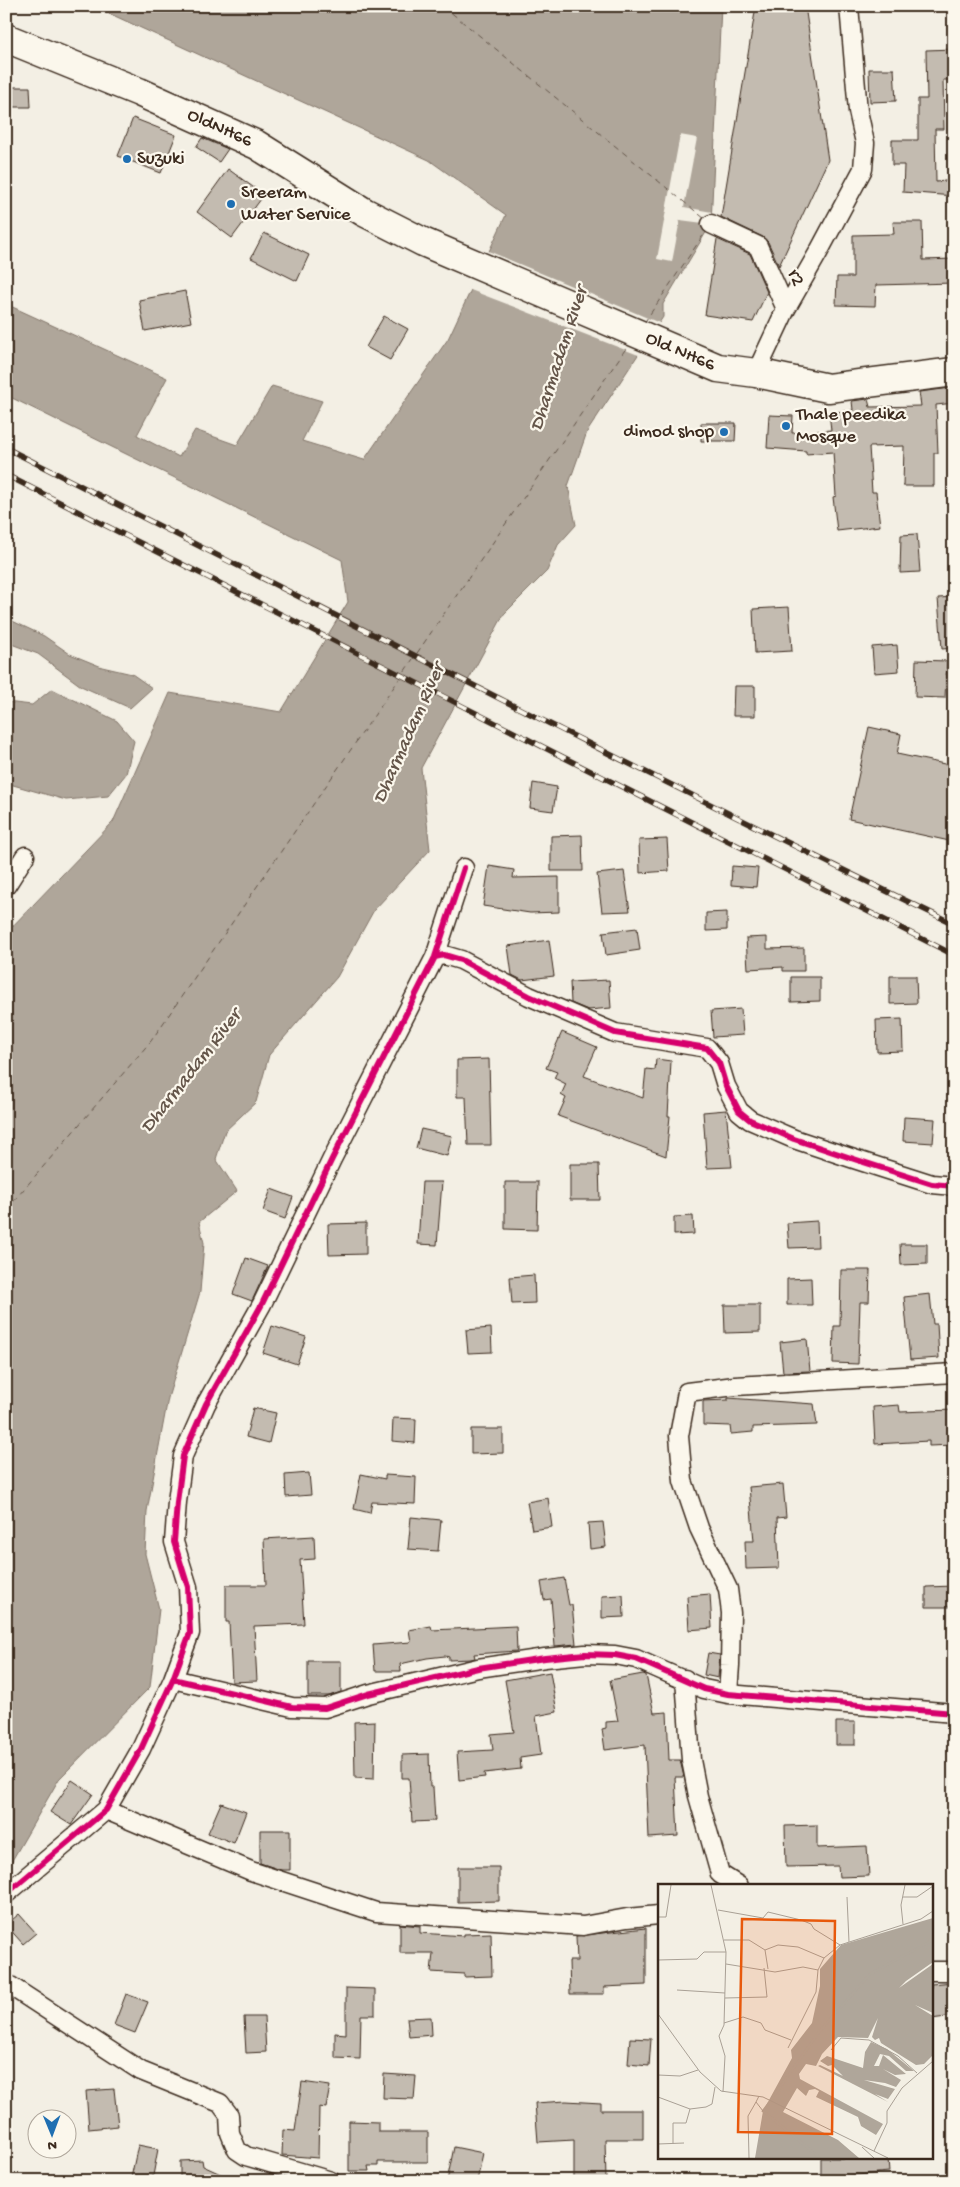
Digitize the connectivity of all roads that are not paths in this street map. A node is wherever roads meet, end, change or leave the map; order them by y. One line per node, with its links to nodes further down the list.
1 (849, 6): 5 (street)
2 (6, 38): 4 (main road, OldNH66)
3 (711, 224): 5 (street, r2)
4 (423, 242): 7 (main road, Old NH66)
5 (786, 309): 7 (street, r2)
6 (954, 372): 7 (main road, Old NH66)
7 (756, 373)
8 (25, 856): 10 (street)
9 (464, 868): 11 (street)
10 (6, 886)
11 (435, 957): 12 (street); 14 (street)
12 (954, 1186)
13 (954, 1374): 16 (street)
14 (173, 1679): 15 (street); 18 (street)
15 (685, 1679): 16 (street); 19 (street)
16 (728, 1694): 17 (street)
17 (954, 1713)
18 (106, 1810): 21 (street); 22 (street)
19 (717, 1880): 20 (street)
20 (732, 1884)
21 (6, 1894)
22 (658, 1915)
23 (932, 1971): 24 (street)
24 (954, 1971)
25 (6, 1983): 26 (street)
26 (332, 2181)

